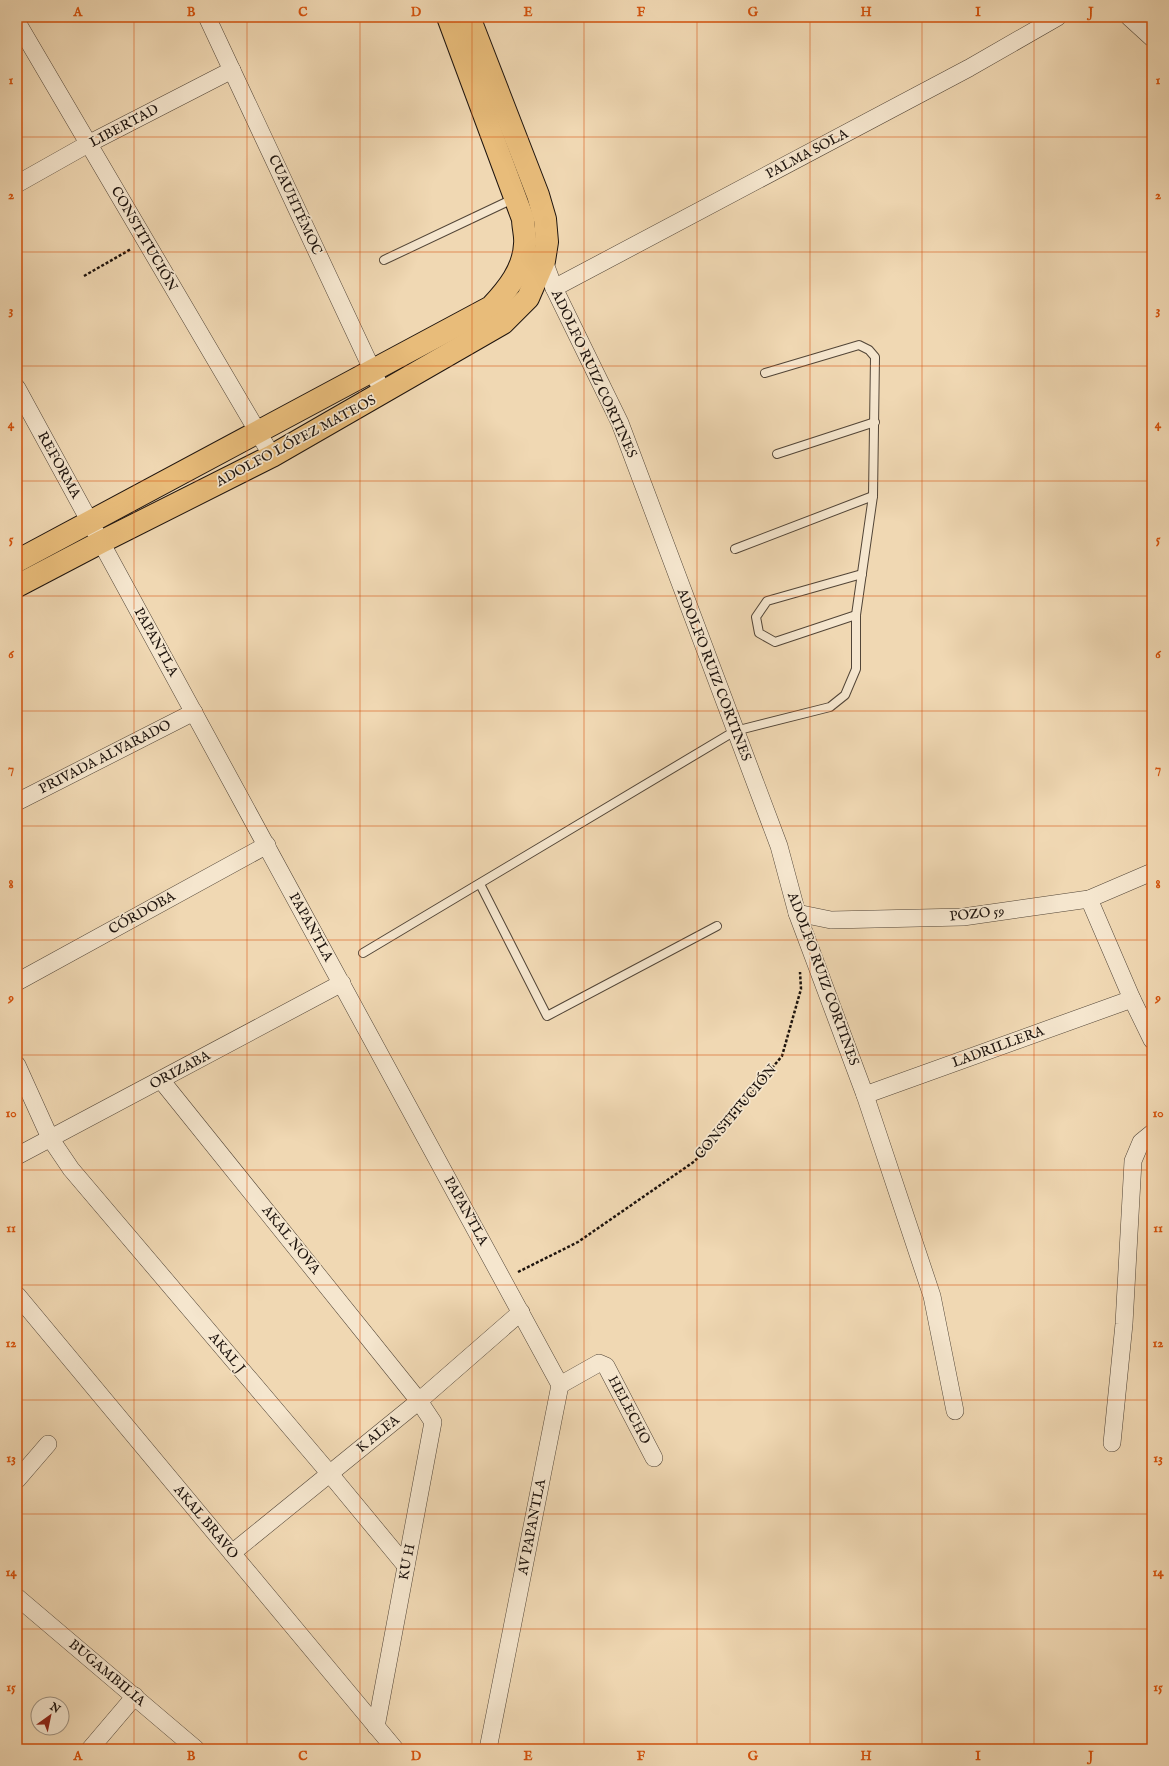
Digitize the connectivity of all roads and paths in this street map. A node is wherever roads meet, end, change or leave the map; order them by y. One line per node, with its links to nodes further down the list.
1 (206, 17): 8 (street, CUAUHTÉMOC)
2 (448, 17): 11 (main road)
3 (469, 17): 15 (main road, ADOLFO RUIZ CORTINES)
4 (1058, 17): 17 (street, PALMA SOLA)
5 (1129, 17): 7 (street)
6 (17, 22): 9 (street, CONSTITUCIÓN)
7 (1152, 38)
8 (232, 70): 9 (street, LIBERTAD); 18 (street, CUAUHTÉMOC)
9 (88, 144): 10 (street, LIBERTAD); 12 (street, CONSTITUCIÓN)
10 (17, 184)
11 (515, 197): 13 (main road); 14 (lane)
12 (145, 240): 16 (path); 23 (street, CONSTITUCIÓN)
13 (525, 244): 15 (street, ADOLFO RUIZ CORTINES); 18 (main road, ADOLFO LÓPEZ MATEOS)
14 (384, 260)
15 (544, 261): 17 (street, ADOLFO RUIZ CORTINES); 21 (main road, ADOLFO LÓPEZ MATEOS)
16 (84, 276)
17 (554, 288): 35 (street, ADOLFO RUIZ CORTINES)
18 (372, 370): 21 (street, CUAUHTÉMOC); 23 (main road, ADOLFO LÓPEZ MATEOS)
19 (765, 373): 22 (lane)
20 (17, 388): 27 (street, REFORMA)
21 (383, 393): 25 (main road, ADOLFO LÓPEZ MATEOS)
22 (875, 422): 24 (lane); 26 (lane)
23 (258, 432): 25 (street, CONSTITUCIÓN); 27 (main road, ADOLFO LÓPEZ MATEOS)
24 (777, 454)
25 (272, 456): 28 (main road, ADOLFO LÓPEZ MATEOS)
26 (873, 496): 29 (lane); 31 (lane)
27 (90, 521): 28 (street, REFORMA); 30 (main road, ADOLFO LÓPEZ MATEOS)
28 (101, 542): 32 (main road, ADOLFO LÓPEZ MATEOS); 34 (street, PAPANTLA)
29 (735, 549)
30 (17, 560)
31 (862, 574): 33 (lane); 33 (lane)
32 (17, 586)
33 (856, 615): 35 (lane)
34 (194, 712): 36 (street, PRIVADA ALVARADO); 37 (street, PAPANTLA)
35 (735, 731): 39 (lane); 41 (street, ADOLFO RUIZ CORTINES)
36 (17, 802)
37 (267, 845): 45 (street, CÓRDOBA); 46 (street, PAPANTLA)
38 (1152, 872): 40 (street, POZO 59)
39 (480, 884): 42 (lane); 43 (lane)
40 (1089, 899): 41 (street, POZO 59); 47 (street)
41 (797, 913): 52 (street, ADOLFO RUIZ CORTINES)
42 (717, 926)
43 (364, 953)
44 (800, 966): 56 (path, CONSTITUCIÓN)
45 (17, 982)
46 (342, 984): 51 (street, ORIZABA); 56 (street, PAPANTLA)
47 (1132, 999): 48 (street); 52 (street, LADRILLERA)
48 (1147, 1017): 49 (street)
49 (1152, 1040)
50 (17, 1065): 54 (street, AKAL J)
51 (161, 1080): 54 (street, ORIZABA); 60 (street, AKAL NOVA)
52 (865, 1095): 61 (street, ADOLFO RUIZ CORTINES)
53 (1152, 1133): 62 (street)
54 (50, 1138): 55 (street, ORIZABA); 65 (street, AKAL J)
55 (17, 1156)
56 (503, 1279): 58 (street, PAPANTLA)
57 (17, 1295): 67 (street, AKAL BRAVO)
58 (522, 1312): 59 (street); 60 (street, K ALFA)
59 (560, 1385): 64 (street, HELECHO); 75 (street, AV PAPANTLA)
60 (419, 1401): 65 (street, K ALFA); 68 (street, KU H)
61 (956, 1411)
62 (1112, 1443)
63 (48, 1444): 66 (street)
64 (654, 1458)
65 (330, 1474): 67 (street, K ALFA); 68 (street, AKAL J)
66 (17, 1480)
67 (232, 1553): 71 (street, AKAL BRAVO)
68 (406, 1566): 71 (street, KU H)
69 (17, 1596): 70 (street, BUGAMBILIA)
70 (135, 1696): 72 (street); 73 (street, BUGAMBILIA)
71 (376, 1727): 74 (street, AKAL BRAVO)
72 (90, 1749)
73 (196, 1749)
74 (395, 1749)
75 (488, 1749)

